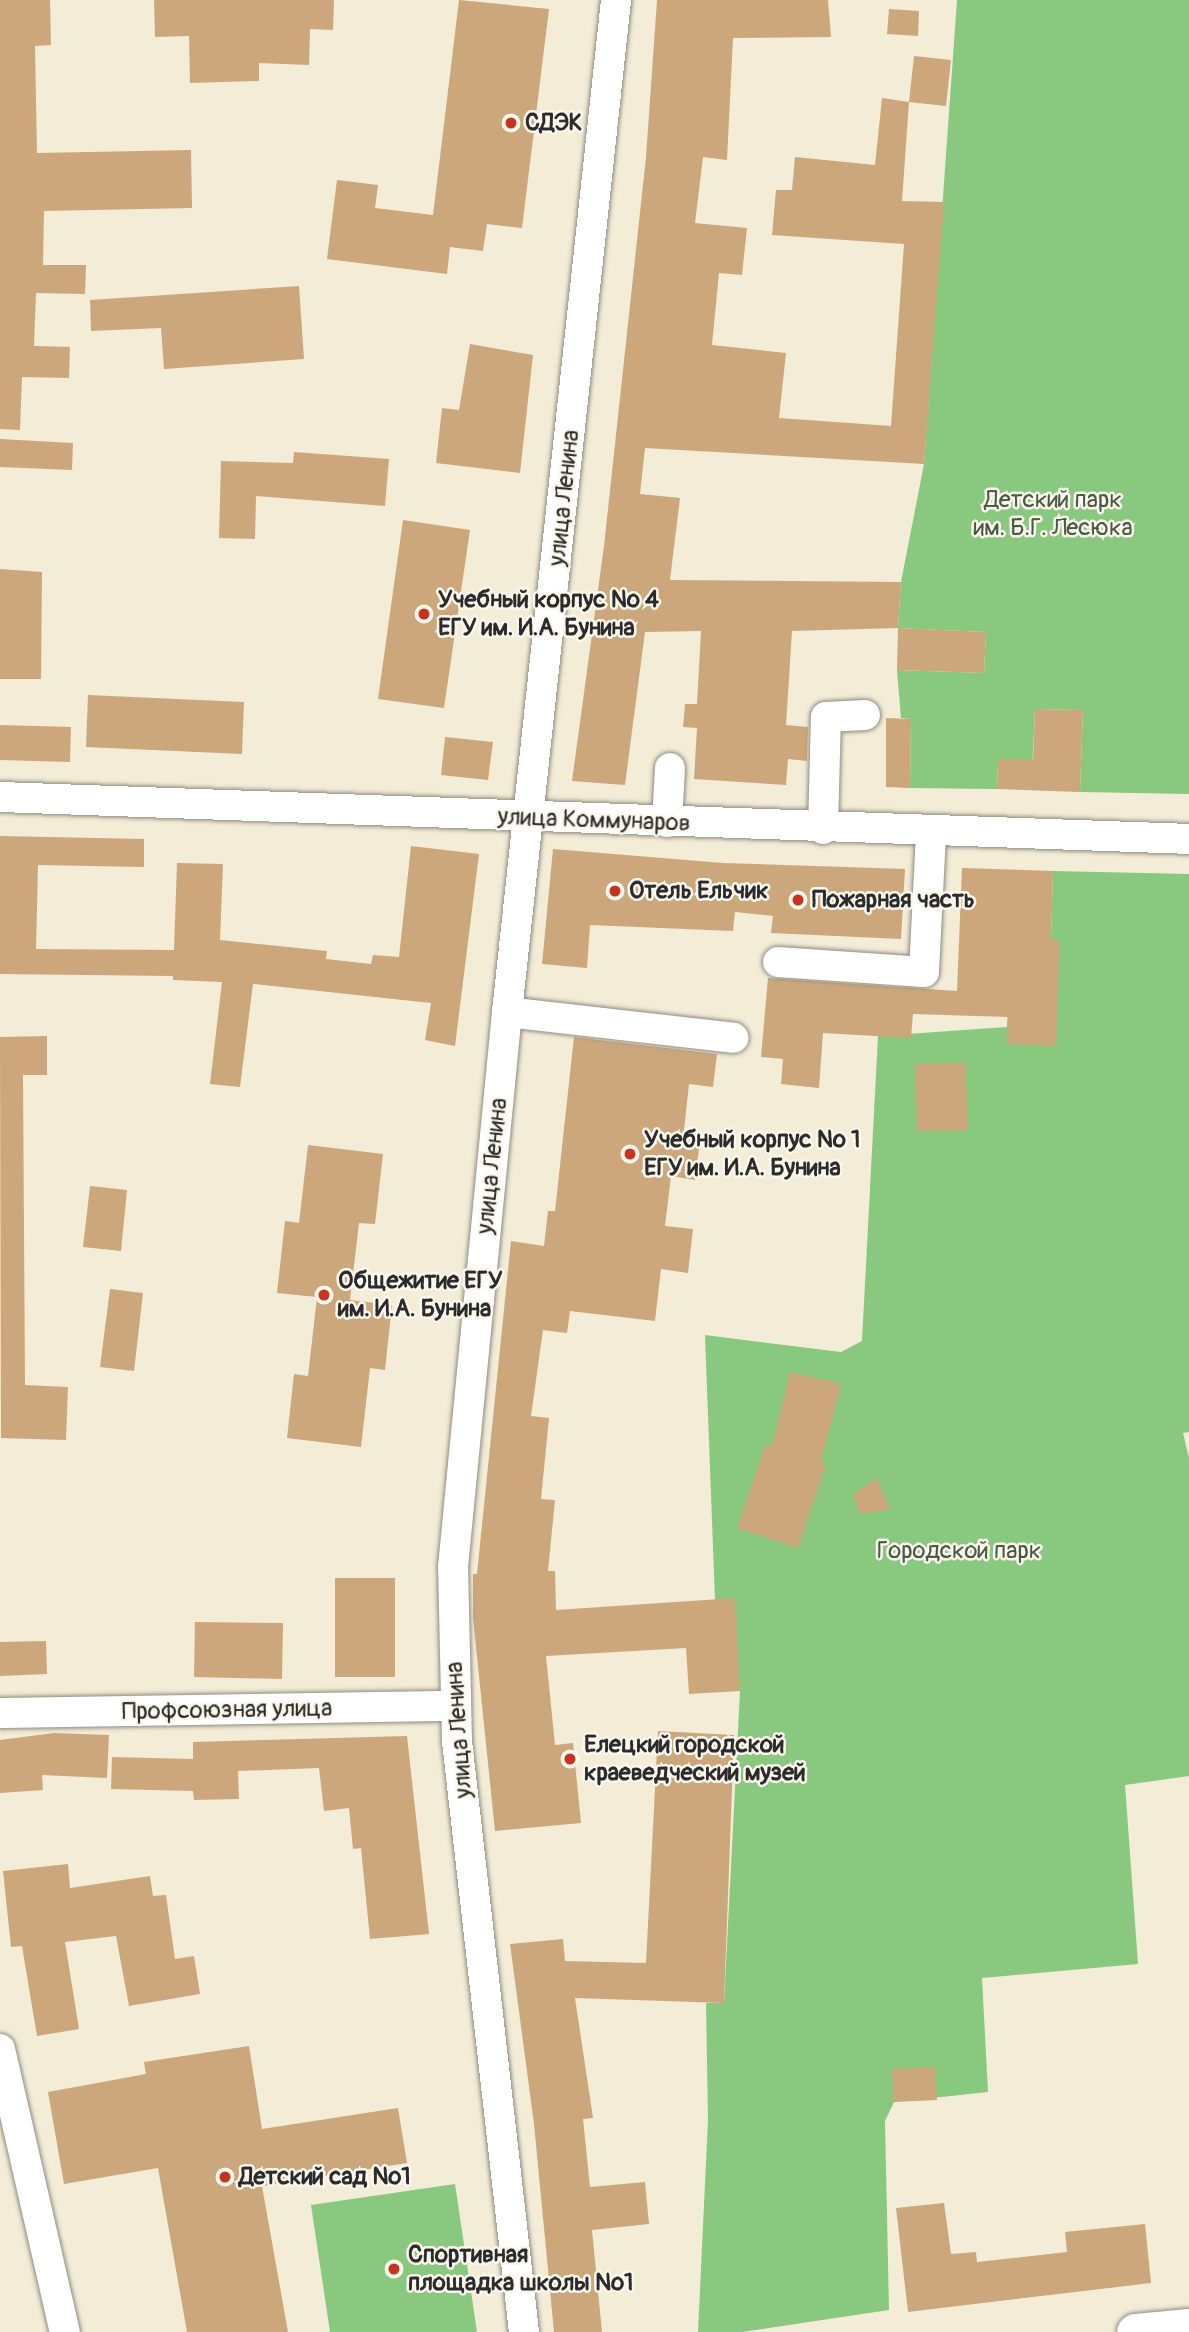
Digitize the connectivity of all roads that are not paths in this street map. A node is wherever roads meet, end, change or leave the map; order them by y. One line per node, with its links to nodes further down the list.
1 (616, 0): 5 (street, улица Ленина)
2 (865, 715): 7 (street)
3 (670, 768): 6 (street)
4 (0, 797): 5 (street, улица Коммунаров)
5 (530, 817): 6 (street, улица Коммунаров); 11 (street, улица Ленина)
6 (667, 822): 7 (street, улица Коммунаров)
7 (823, 829): 8 (street, улица Коммунаров)
8 (930, 832): 9 (street, улица Коммунаров); 10 (street)
9 (1189, 839)
10 (778, 962)
11 (507, 1012): 12 (street); 13 (street, улица Ленина)
12 (734, 1038)
13 (455, 1706): 14 (street, Профсоюзная улица); 18 (street, улица Ленина)
14 (0, 1713)
15 (0, 2049): 17 (street)
16 (1189, 2327): 19 (main road)
17 (65, 2332)
18 (524, 2332)
19 (1135, 2332)

